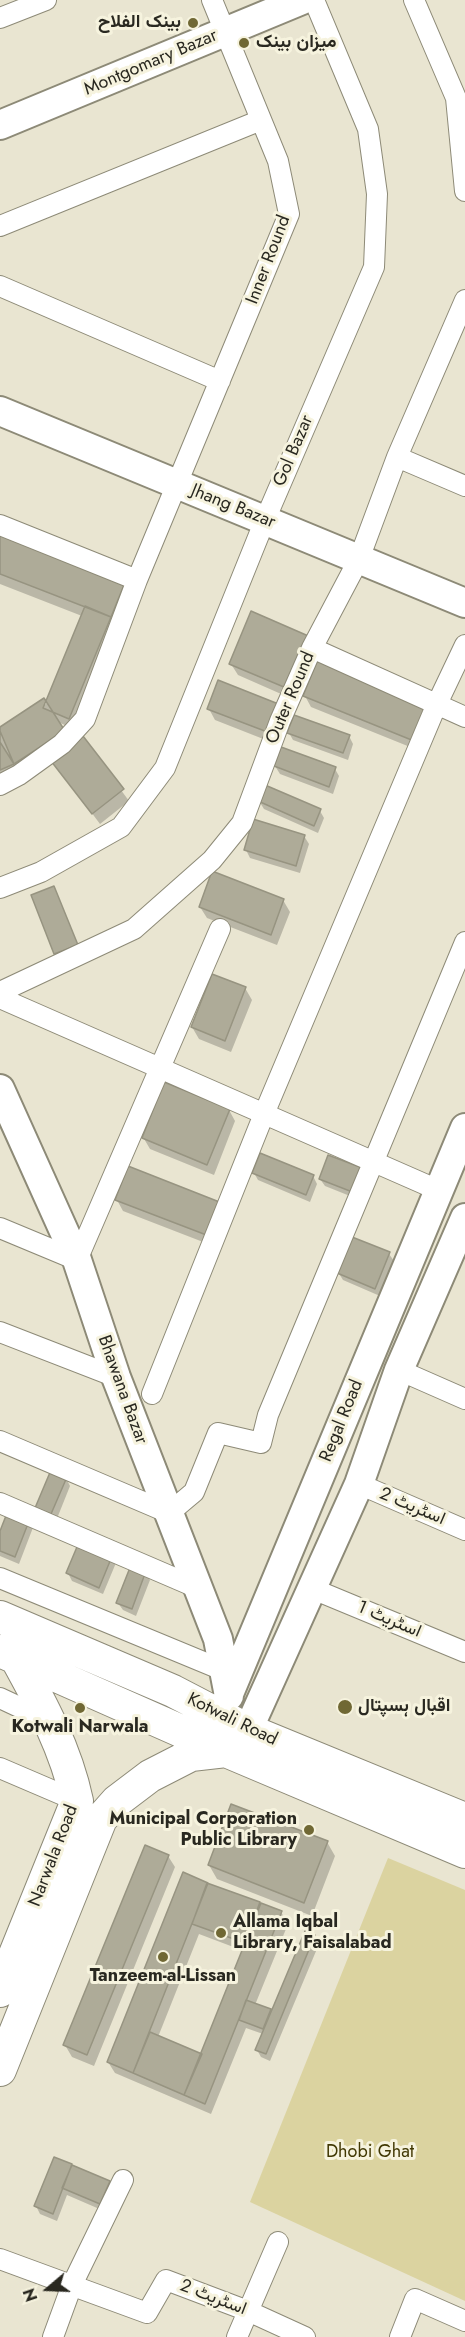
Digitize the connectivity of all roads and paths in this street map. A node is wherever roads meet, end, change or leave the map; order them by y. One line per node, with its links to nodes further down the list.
1 (46, 0): 6 (street)
2 (212, 0): 7 (street, Inner Round)
3 (302, 0): 7 (street, Montgomary Bazar)
4 (314, 0): 19 (street, Gol Bazar)
5 (414, 0): 10 (street)
6 (0, 18)
7 (225, 32): 8 (street, Inner Round); 9 (street, Montgomary Bazar)
8 (261, 120): 11 (street); 14 (street, Inner Round)
9 (0, 125)
10 (465, 191)
11 (0, 226)
12 (0, 286): 14 (street)
13 (465, 300): 16 (street, Outer Round)
14 (220, 381): 17 (street, Inner Round)
15 (0, 411): 17 (street, Jhang Bazar)
16 (398, 457): 18 (street); 21 (street, Outer Round)
17 (177, 484): 19 (street, Jhang Bazar); 22 (street, Inner Round)
18 (465, 486)
19 (265, 520): 21 (street, Jhang Bazar); 29 (street, Gol Bazar)
20 (0, 525): 22 (street)
21 (359, 559): 23 (street, Jhang Bazar); 25 (street, Outer Round)
22 (137, 580): 28 (street, Inner Round)
23 (465, 603)
24 (465, 645): 26 (street)
25 (312, 648): 26 (street); 32 (street, Outer Round)
26 (436, 705): 27 (street); 36 (street)
27 (465, 717)
28 (0, 784)
29 (0, 888)
30 (219, 929): 34 (street)
31 (465, 942): 38 (street)
32 (0, 992)
33 (0, 998): 34 (street)
34 (159, 1068): 36 (street); 42 (street)
35 (0, 1089): 42 (street, Bhawana Bazar)
36 (264, 1114): 38 (street); 46 (street)
37 (465, 1128): 39 (street, Regal Road)
38 (374, 1161): 39 (street); 51 (street)
39 (438, 1190): 59 (street, Regal Road)
40 (465, 1218): 44 (street, Regal Road)
41 (0, 1228): 42 (street)
42 (76, 1260): 45 (street, Bhawana Bazar)
43 (0, 1332): 45 (street)
44 (399, 1371): 47 (street); 49 (street, Regal Road)
45 (116, 1377): 51 (street, Bhawana Bazar)
46 (152, 1394)
47 (465, 1399)
48 (0, 1441): 51 (street)
49 (358, 1484): 52 (street, اسٹریٹ 2); 54 (street, Regal Road)
50 (0, 1503): 55 (street)
51 (169, 1513): 55 (street, Bhawana Bazar)
52 (465, 1530)
53 (0, 1578): 59 (street)
54 (313, 1588): 57 (street, اسٹریٹ 1); 62 (street, Regal Road)
55 (200, 1589): 59 (street, Bhawana Bazar)
56 (0, 1617): 59 (main road, Kotwali Road)
57 (465, 1652)
58 (8, 1654): 61 (main road, Narwala Road); 62 (main road, Kotwali Road)
59 (225, 1694): 62 (main road, Kotwali Road)
60 (0, 1698): 61 (street)
61 (49, 1721): 64 (main road, Narwala Road)
62 (237, 1740): 65 (main road, Kotwali Road); 66 (main road, Kotwali Road); 68 (main road)
63 (0, 1768): 64 (street)
64 (77, 1801): 67 (main road, Narwala Road)
65 (465, 1819)
66 (465, 1852)
67 (0, 1990)
68 (0, 2070)
69 (123, 2180): 72 (street)
70 (278, 2242): 73 (street)
71 (0, 2259): 72 (street, اسٹریٹ 2)
72 (72, 2285): 73 (street, اسٹریٹ 2); 75 (street)
73 (248, 2311): 76 (street); 77 (street, اسٹریٹ 2)
74 (465, 2321): 78 (street)
75 (53, 2337)
76 (237, 2337)
77 (305, 2337)
78 (400, 2337)

